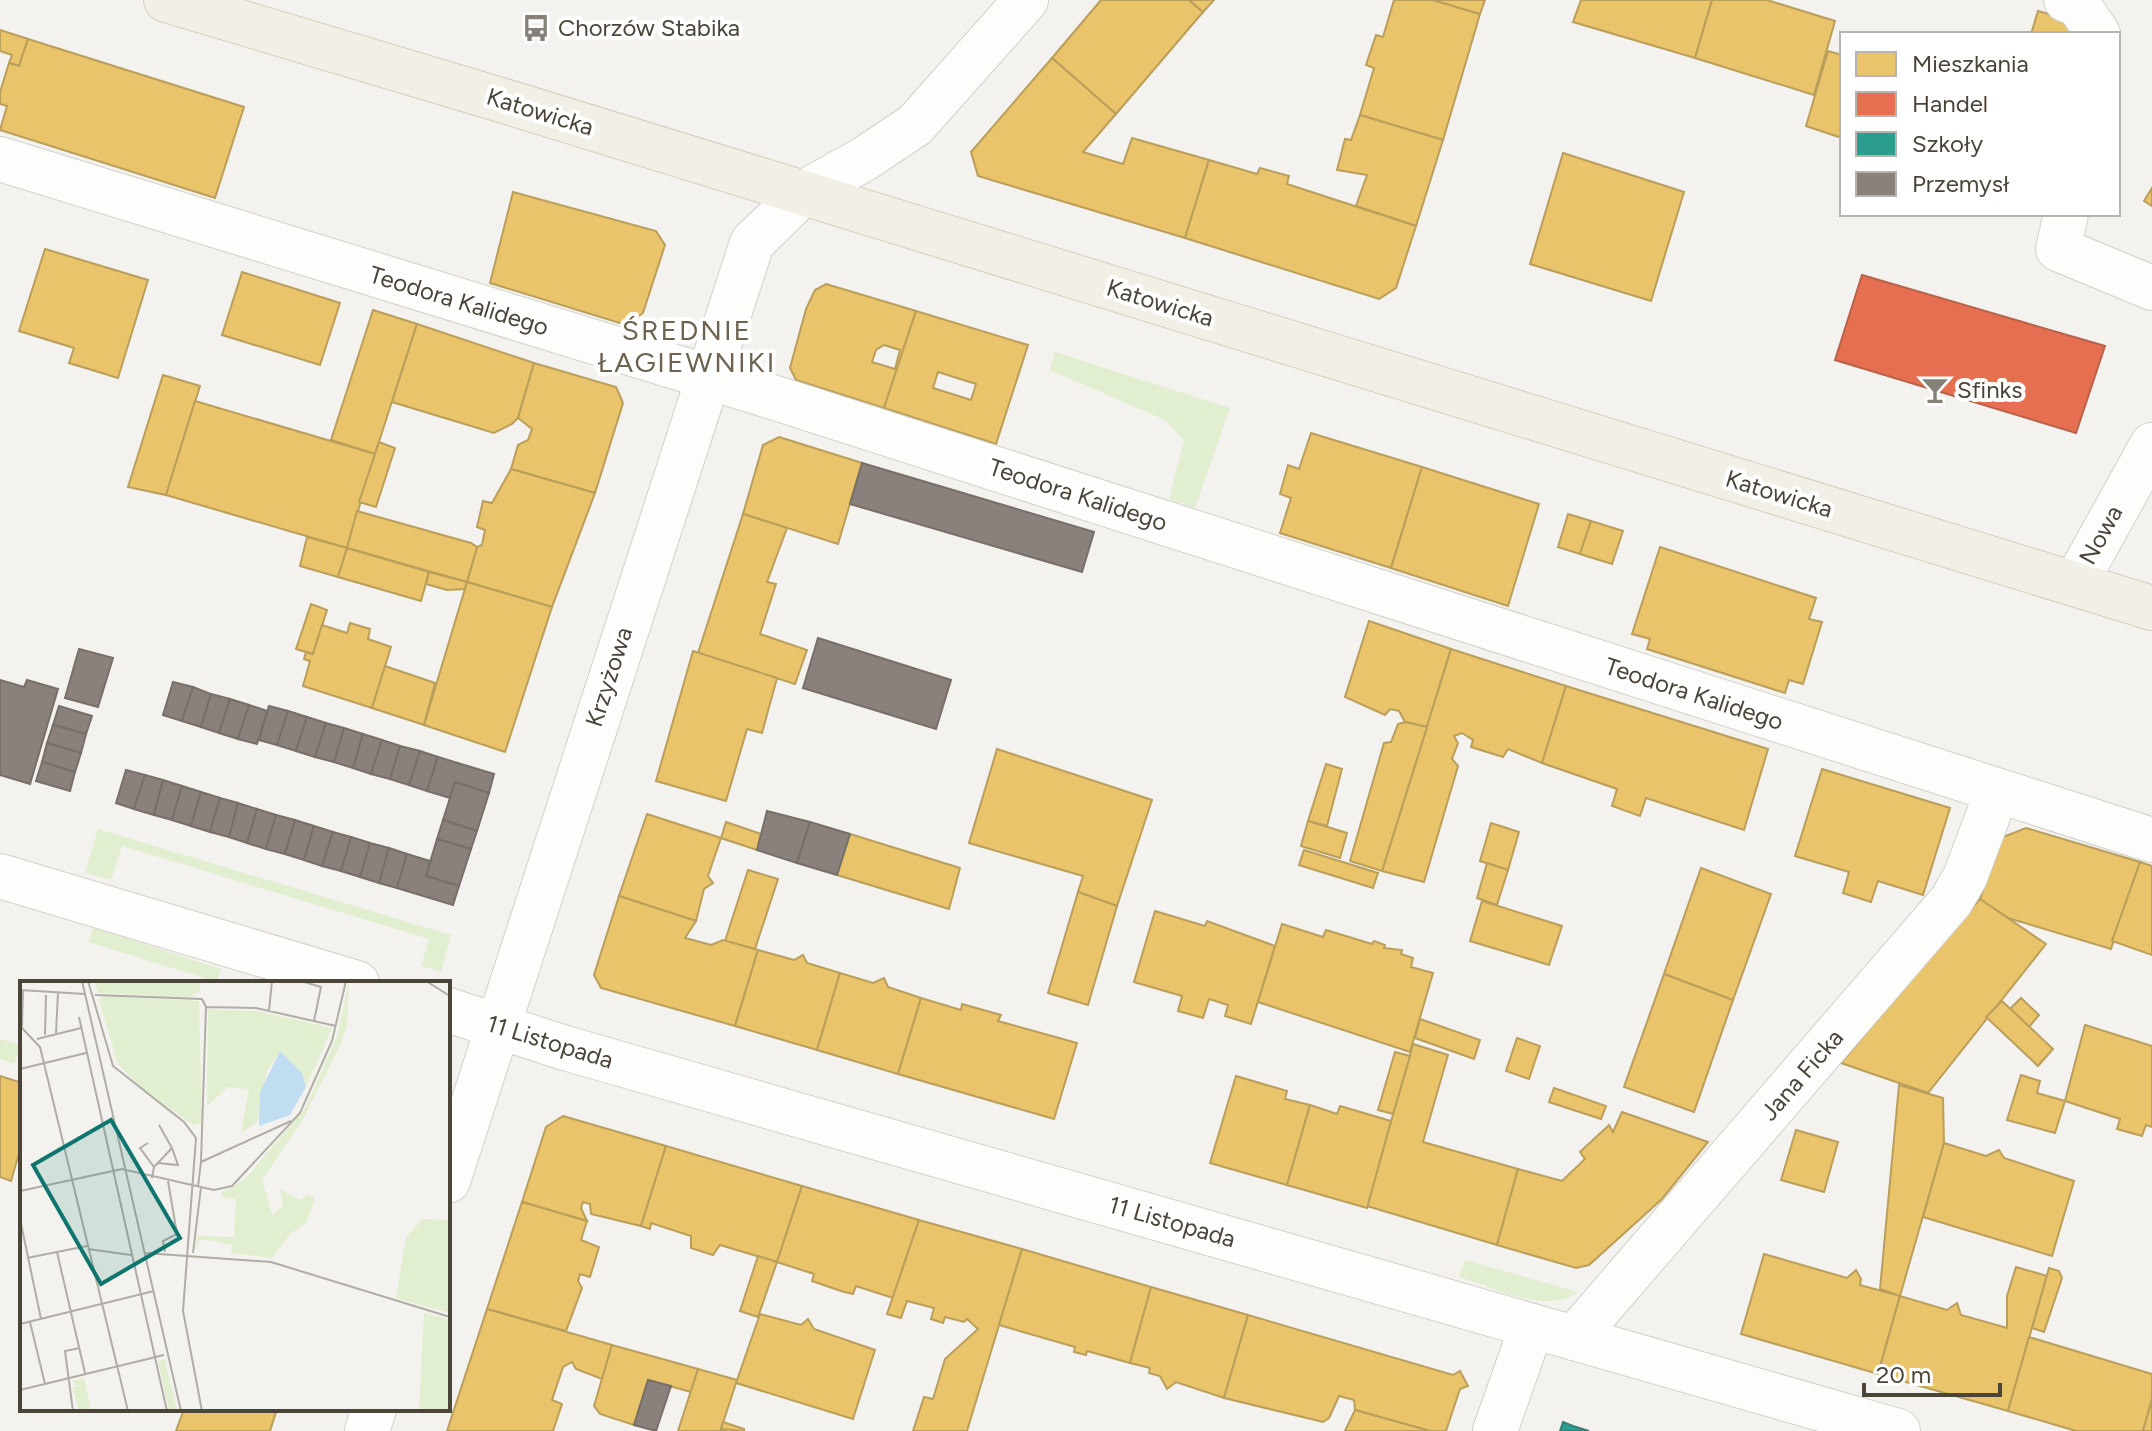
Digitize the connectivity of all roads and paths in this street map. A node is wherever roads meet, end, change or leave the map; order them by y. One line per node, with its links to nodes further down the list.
1 (166, 0): 6 (main road, Katowicka)
2 (1026, 0): 6 (street, Krzyżowa)
3 (2066, 0): 4 (street)
4 (2097, 32)
5 (0, 159): 9 (street, Teodora Kalidego)
6 (803, 193): 9 (street, Krzyżowa); 11 (main road, Katowicka)
7 (2062, 231): 8 (street)
8 (2152, 288)
9 (706, 377): 13 (street, Teodora Kalidego); 18 (street, Krzyżowa)
10 (2152, 445): 11 (street, Nowa)
11 (2075, 584): 12 (main road, Katowicka)
12 (2152, 608)
13 (1997, 792): 14 (street, Teodora Kalidego); 21 (street, Jana Ficka)
14 (2152, 840)
15 (0, 876): 16 (street)
16 (350, 981)
17 (450, 1011): 18 (street, 11 Listopada)
18 (498, 1027): 19 (street, Krzyżowa); 20 (street, 11 Listopada)
19 (450, 1175)
20 (1532, 1326): 21 (street, 11 Listopada); 24 (street)
21 (1574, 1338): 25 (street, 11 Listopada)
22 (373, 1411): 23 (street)
23 (367, 1431)
24 (1495, 1431)
25 (1898, 1431)

